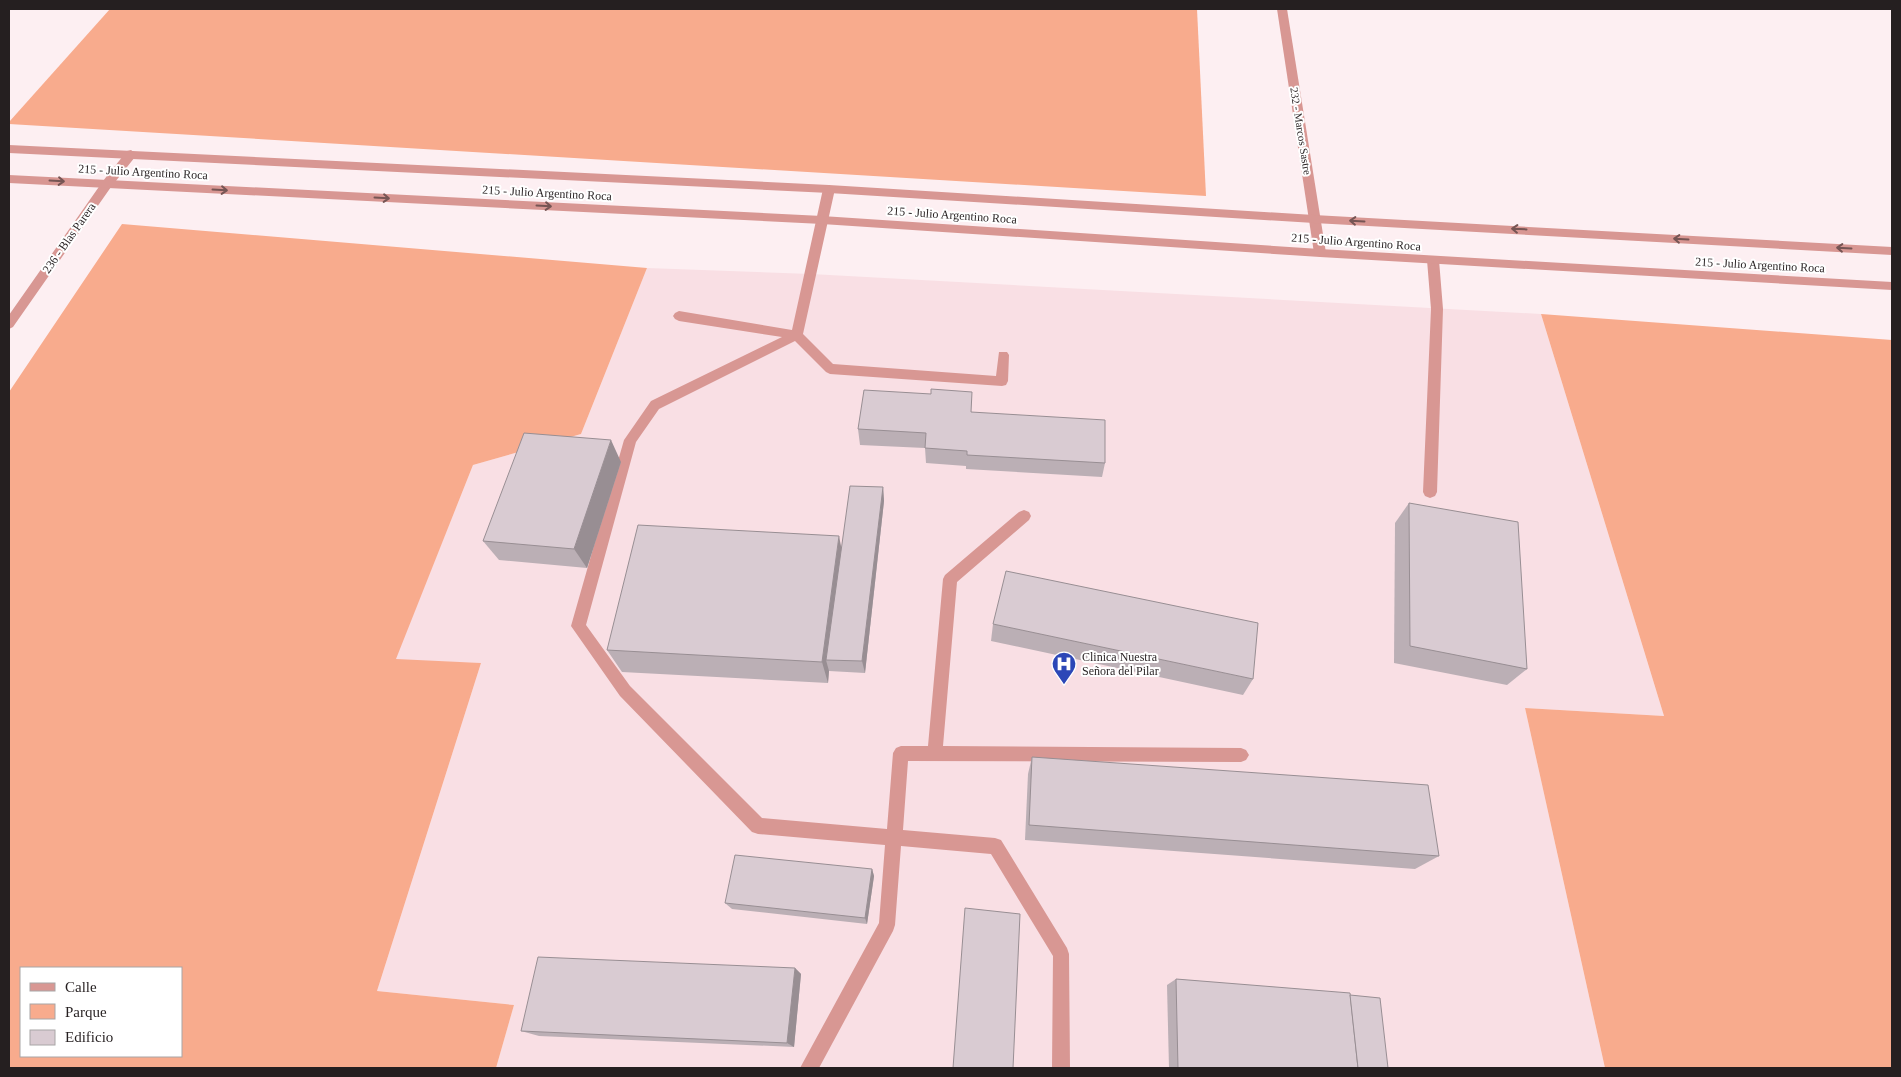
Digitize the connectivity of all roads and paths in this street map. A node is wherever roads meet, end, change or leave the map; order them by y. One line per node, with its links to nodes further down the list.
1 (1282, 9): 7 (street, 232 - Marcos Sastre)
2 (9, 149): 3 (street, 215 - Julio Argentino Roca)
3 (131, 154): 5 (street, 236 - Blas Parera); 6 (street, 215 - Julio Argentino Roca)
4 (9, 179): 5 (street, 215 - Julio Argentino Roca, one-way to 5)
5 (107, 184): 8 (street, 215 - Julio Argentino Roca, one-way to 8); 14 (street, 236 - Blas Parera)
6 (829, 189): 7 (street, 215 - Julio Argentino Roca); 8 (street)
7 (1314, 219): 9 (street, 215 - Julio Argentino Roca, one-way to 7); 10 (street, 232 - Marcos Sastre)
8 (822, 220): 10 (street, 215 - Julio Argentino Roca); 15 (street)
9 (1892, 251)
10 (1320, 253): 11 (street, 215 - Julio Argentino Roca)
11 (1433, 260): 12 (street, 215 - Julio Argentino Roca); 17 (street)
12 (1892, 286)
13 (678, 316): 15 (street)
14 (9, 324)
15 (797, 335): 16 (street); 21 (street)
16 (1003, 355)
17 (1430, 492)
18 (1024, 516): 19 (street)
19 (935, 754): 20 (street); 21 (street)
20 (1241, 755)
21 (895, 837): 22 (street); 23 (street)
22 (809, 1068)
23 (1061, 1068)

